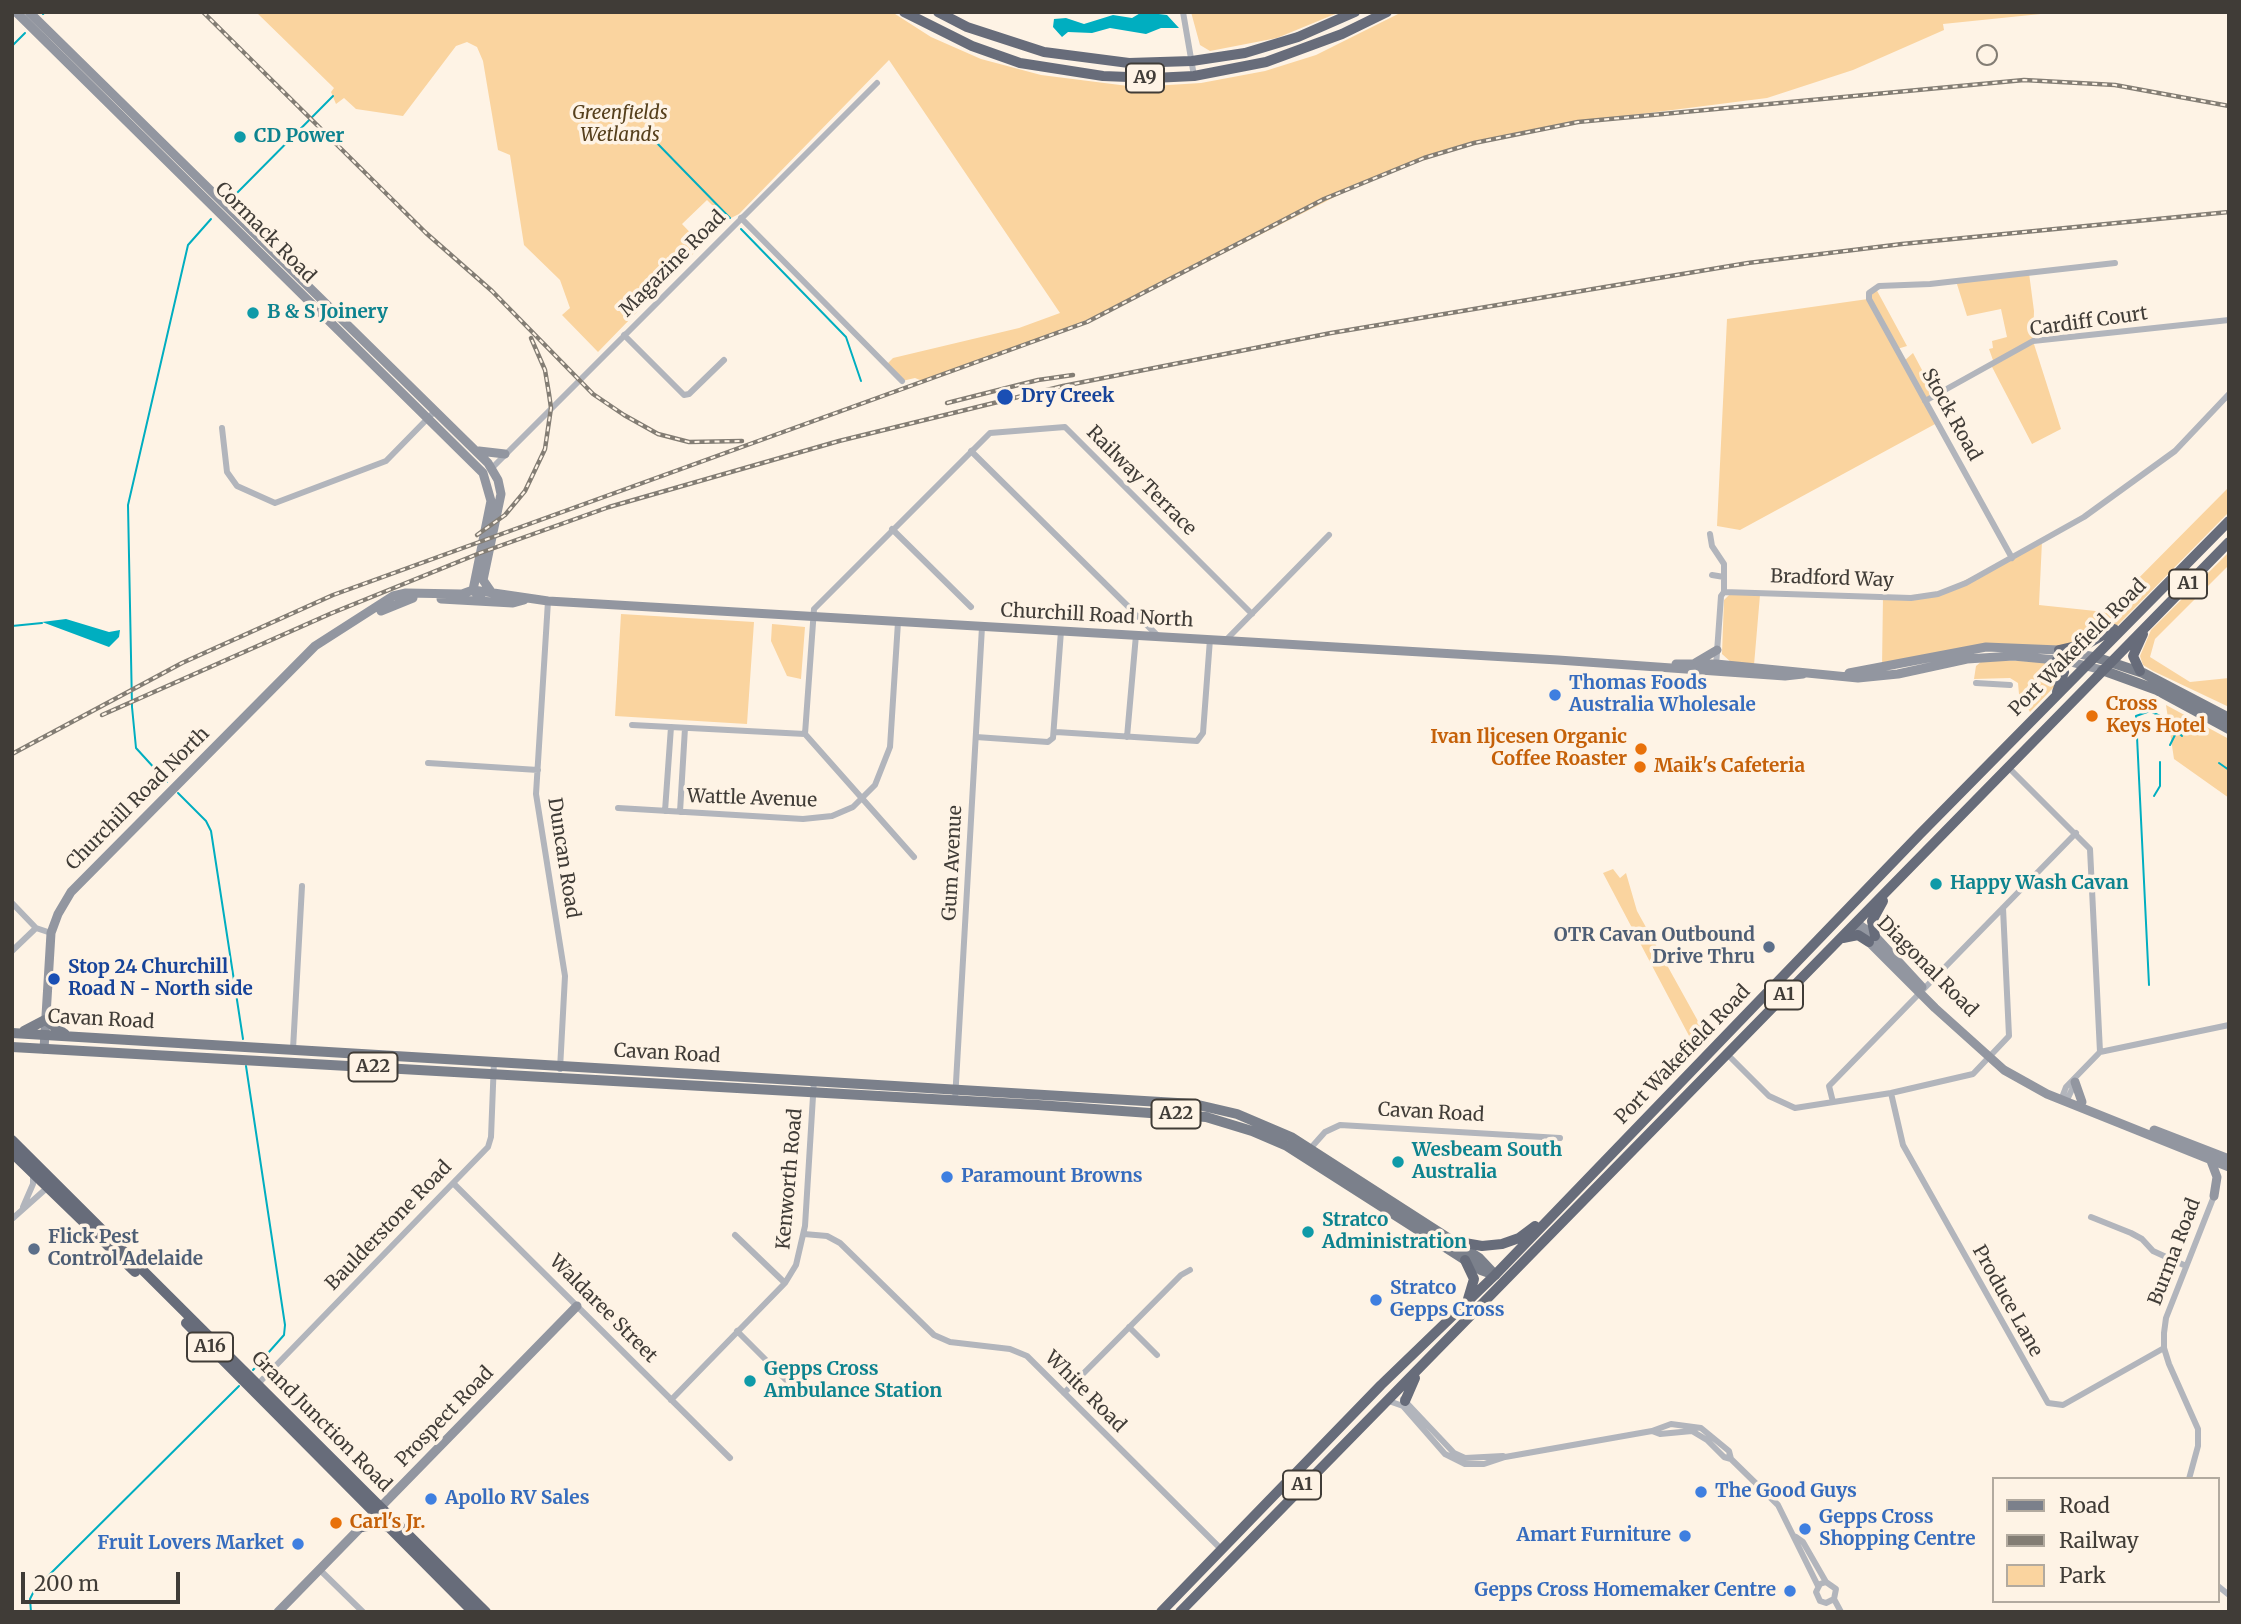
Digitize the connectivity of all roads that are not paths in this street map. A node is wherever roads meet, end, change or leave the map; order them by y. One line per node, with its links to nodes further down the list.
1 (16, 12): 19 (street, Cormack Road)
2 (29, 12): 19 (street, Cormack Road)
3 (904, 12): 9 (highway, A9)
4 (938, 12): 8 (highway, A9)
5 (1183, 12): 8 (street)
6 (1356, 12): 8 (highway, A9)
7 (1387, 12): 9 (highway, A9)
8 (1192, 61): 9 (street)
9 (1194, 76)
10 (877, 83): 11 (street, Magazine Road)
11 (741, 218): 14 (street, Magazine Road); 16 (street)
12 (2115, 263): 18 (street, Stock Road)
13 (2229, 320): 18 (street, Cardiff Court)
14 (624, 335): 15 (street); 23 (street, Magazine Road)
15 (724, 359)
16 (902, 381)
17 (2229, 394): 32 (street, Bradford Way)
18 (1925, 401): 32 (street, Stock Road)
19 (431, 415): 20 (street); 21 (street, Cormack Road); 24 (street, Cormack Road)
20 (222, 428)
21 (474, 449): 23 (street); 25 (street, Cormack Road)
22 (971, 451): 28 (street, Railway Terrace); 45 (street, Railway Terrace); 53 (street)
23 (505, 454): 25 (street, Magazine Road)
24 (472, 462): 25 (street); 26 (street, Cormack Road)
25 (492, 468): 26 (street); 38 (street)
26 (491, 503): 35 (street)
27 (2229, 521): 41 (highway, Port Wakefield Road / A1)
28 (892, 529): 44 (street); 46 (street, Railway Terrace)
29 (1710, 534): 34 (street)
30 (1329, 535): 45 (street)
31 (2229, 542): 49 (highway, Port Wakefield Road / A1)
32 (2012, 558): 37 (street, Bradford Way)
33 (1712, 575): 34 (street)
34 (1724, 577): 37 (street)
35 (474, 578): 36 (street); 39 (street)
36 (473, 590): 38 (street, Churchill Road North); 39 (street, Churchill Road North); 42 (street)
37 (1724, 592): 57 (street)
38 (492, 593): 40 (street, Churchill Road North)
39 (454, 594): 48 (street, Churchill Road North)
40 (525, 599): 42 (street, Churchill Road North); 43 (street, Churchill Road North)
41 (2150, 600): 58 (highway); 60 (highway, Port Wakefield Road / A1)
42 (483, 601): 48 (street, Churchill Road North)
43 (548, 601): 46 (street, Churchill Road North); 85 (street, Duncan Road)
44 (971, 607)
45 (1252, 614): 55 (street)
46 (812, 616): 47 (street, Churchill Road North); 79 (street)
47 (898, 622): 50 (street, Churchill Road North); 86 (street)
48 (351, 624): 101 (street, Churchill Road North)
49 (2147, 625): 61 (highway, Port Wakefield Road / A1); 66 (highway)
50 (982, 627): 51 (street, Churchill Road North); 80 (street, Gum Avenue)
51 (1061, 631): 52 (street, Churchill Road North); 78 (street)
52 (1136, 635): 53 (street, Churchill Road North); 81 (street)
53 (1157, 636): 54 (street, Churchill Road North)
54 (1210, 639): 55 (street, Churchill Road North); 81 (street)
55 (1226, 640): 63 (street, Churchill Road North)
56 (1971, 649): 58 (street, Churchill Road North); 59 (street); 67 (street, Churchill Road North)
57 (1717, 650): 62 (street); 64 (street)
58 (2058, 655): 59 (street, Churchill Road North); 60 (street, Churchill Road North); 71 (highway)
59 (1967, 659): 67 (street, Churchill Road North)
60 (2091, 660): 61 (main road); 65 (street, Churchill Road North); 71 (highway, Port Wakefield Road / A1)
61 (2112, 660): 65 (highway, Port Wakefield Road / A1); 66 (main road)
62 (1693, 664): 63 (street, Churchill Road North); 64 (street, Churchill Road North)
63 (1668, 667): 64 (street, Churchill Road North)
64 (1716, 668): 67 (street, Churchill Road North)
65 (2102, 670): 77 (main road); 83 (highway, Port Wakefield Road / A1)
66 (2140, 671): 70 (main road)
67 (1833, 676)
68 (1976, 683): 69 (street)
69 (2010, 684)
70 (2178, 690): 72 (main road); 73 (main road)
71 (2054, 698): 84 (highway, Port Wakefield Road / A1)
72 (2229, 712)
73 (2229, 718)
74 (632, 725): 75 (street)
75 (671, 727): 76 (street); 88 (street)
76 (685, 728): 79 (street); 89 (street)
77 (2229, 728)
78 (1056, 732): 80 (street); 81 (street)
79 (805, 734): 86 (street)
80 (975, 737): 124 (street, Gum Avenue)
81 (1127, 737)
82 (428, 763): 85 (street)
83 (2007, 766): 84 (highway); 90 (highway, Port Wakefield Road / A1); 92 (street)
84 (1984, 768): 91 (highway, Port Wakefield Road / A1)
85 (538, 770): 119 (street, Duncan Road)
86 (863, 800): 89 (street, Wattle Avenue); 93 (street)
87 (618, 808): 88 (street, Wattle Avenue)
88 (665, 811): 89 (street, Wattle Avenue)
89 (680, 812)
90 (1962, 812): 91 (highway); 94 (highway, Port Wakefield Road / A1)
91 (1939, 814): 95 (highway, Port Wakefield Road / A1)
92 (2076, 833): 98 (street); 115 (street)
93 (914, 857)
94 (1903, 873): 99 (highway, Port Wakefield Road / A1); 103 (highway)
95 (1876, 881): 99 (highway); 105 (highway, Port Wakefield Road / A1)
96 (302, 886): 114 (street)
97 (12, 904): 100 (street)
98 (2003, 908): 106 (street); 117 (street)
99 (1856, 923): 102 (highway, Port Wakefield Road / A1); 103 (street, Diagonal Road); 105 (highway)
100 (36, 928): 101 (street); 104 (street)
101 (51, 933): 107 (street, Churchill Road North)
102 (1842, 938): 103 (highway); 116 (highway, Port Wakefield Road / A1)
103 (1872, 939): 106 (street, Diagonal Road)
104 (12, 951)
105 (1783, 978): 136 (highway, Port Wakefield Road / A1)
106 (1922, 990): 117 (street, Diagonal Road); 131 (street)
107 (45, 1020): 109 (main road); 110 (street, Churchill Road North); 111 (main road)
108 (2229, 1025): 115 (street)
109 (14, 1033): 110 (main road, Cavan Road / A22)
110 (44, 1034): 111 (main road, Cavan Road / A22); 113 (street, Churchill Road North)
111 (68, 1035): 114 (main road, Cavan Road / A22)
112 (12, 1047): 113 (main road, Cavan Road / A22)
113 (44, 1049): 120 (main road, Cavan Road / A22)
114 (293, 1049): 118 (main road, Cavan Road / A22)
115 (2100, 1052): 122 (street)
116 (1726, 1053): 131 (street); 135 (highway, Port Wakefield Road / A1)
117 (1991, 1057): 126 (street); 129 (street, Diagonal Road)
118 (494, 1061): 119 (main road, Cavan Road / A22); 120 (street, Baulderstone Road)
119 (560, 1065): 121 (street, Duncan Road); 123 (main road, Cavan Road / A22)
120 (494, 1074): 121 (main road, Cavan Road / A22); 145 (street, Baulderstone Road)
121 (559, 1078): 125 (main road, Cavan Road / A22)
122 (2076, 1079): 129 (street); 132 (street)
123 (814, 1080): 124 (main road, Cavan Road / A22); 125 (street, Kenworth Road)
124 (955, 1088): 127 (main road, Cavan Road / A22); 130 (street, Gum Avenue)
125 (813, 1093): 130 (main road, Cavan Road / A22); 152 (street, Kenworth Road)
126 (1891, 1093): 131 (street); 166 (street, Produce Lane)
127 (1054, 1094): 128 (main road, Cavan Road / A22); 133 (main road)
128 (1131, 1098): 134 (main road); 140 (main road, Cavan Road / A22)
129 (2065, 1098): 132 (street, Diagonal Road); 141 (street, Diagonal Road)
130 (955, 1100): 133 (main road, Cavan Road / A22)
131 (1833, 1102)
132 (2082, 1102): 141 (street, Diagonal Road)
133 (1038, 1105): 134 (main road, Cavan Road / A22)
134 (1131, 1111): 140 (main road, Cavan Road / A22)
135 (1664, 1116): 136 (highway); 155 (highway, Port Wakefield Road / A1)
136 (1638, 1127): 147 (highway, Port Wakefield Road / A1)
137 (1560, 1138): 140 (street, Cavan Road)
138 (12, 1140): 146 (highway, Grand Junction Road / A16)
139 (12, 1153): 144 (highway, Grand Junction Road / A16)
140 (1307, 1153): 154 (main road, Cavan Road / A22); 156 (main road, Cavan Road / A22)
141 (2214, 1158): 142 (street, Diagonal Road); 143 (street); 148 (street)
142 (2229, 1159)
143 (2228, 1167): 148 (street)
144 (32, 1171): 146 (highway, Grand Junction Road / A16); 149 (street)
145 (453, 1182): 162 (street, Waldaree Street); 170 (street, Baulderstone Road)
146 (51, 1184): 149 (street); 170 (highway, Grand Junction Road / A16)
147 (1579, 1189): 154 (highway); 159 (highway, Port Wakefield Road / A1)
148 (2214, 1196): 157 (street, Burma Road)
149 (22, 1209): 151 (street)
150 (2091, 1217): 157 (street)
151 (12, 1219)
152 (804, 1234): 160 (street, Kenworth Road); 172 (street, White Road)
153 (735, 1235): 160 (street)
154 (1453, 1241): 159 (main road, Cavan Road)
155 (1529, 1253): 159 (highway); 163 (highway, Port Wakefield Road / A1)
156 (1465, 1260): 159 (main road, Cavan Road / A22); 161 (highway)
157 (2186, 1266): 166 (street, Burma Road)
158 (1190, 1270): 164 (street)
159 (1495, 1275): 161 (highway, Port Wakefield Road / A1); 163 (highway)
160 (785, 1283): 165 (street, Kenworth Road)
161 (1467, 1301): 176 (highway, Port Wakefield Road / A1)
162 (577, 1306): 173 (street, Waldaree Street); 180 (street, Prospect Road)
163 (1463, 1324): 168 (highway, Port Wakefield Road / A1)
164 (1129, 1327): 167 (street); 172 (street)
165 (737, 1331): 169 (street); 173 (street, Kenworth Road)
166 (2164, 1348): 179 (street, Burma Road)
167 (1157, 1354)
168 (1424, 1364): 171 (highway, Port Wakefield Road / A1); 175 (highway)
169 (790, 1384)
170 (255, 1387): 180 (highway, Grand Junction Road / A16)
171 (1394, 1392): 174 (highway, Port Wakefield Road / A1); 175 (street); 176 (highway)
172 (1064, 1393): 185 (street, White Road)
173 (671, 1400): 178 (street, Waldaree Street)
174 (1386, 1400): 177 (street); 184 (highway, Port Wakefield Road / A1)
175 (1405, 1401): 177 (street)
176 (1353, 1414): 185 (highway, Port Wakefield Road / A1)
177 (1505, 1457): 183 (street)
178 (730, 1458)
179 (2190, 1477)
180 (379, 1509): 181 (street, Prospect Road); 182 (highway, Grand Junction Road / A16); 192 (highway, Grand Junction Road / A16)
181 (362, 1527): 182 (highway); 186 (street, Prospect Road)
182 (393, 1530): 192 (highway, Grand Junction Road / A16)
183 (1796, 1537): 188 (street); 189 (street)
184 (1246, 1542): 185 (highway); 187 (highway, Port Wakefield Road / A1)
185 (1220, 1549): 187 (highway); 195 (highway, Port Wakefield Road / A1)
186 (320, 1570): 193 (street, Prospect Road); 194 (street)
187 (1219, 1570): 196 (highway, Port Wakefield Road / A1)
188 (1826, 1582): 189 (street); 190 (street)
189 (1818, 1586): 191 (street)
190 (1834, 1599): 191 (street); 198 (street)
191 (1826, 1603): 197 (street)
192 (480, 1611)
193 (278, 1612)
194 (363, 1612)
195 (1161, 1612)
196 (1180, 1612)
197 (1832, 1612)
198 (1841, 1612)

